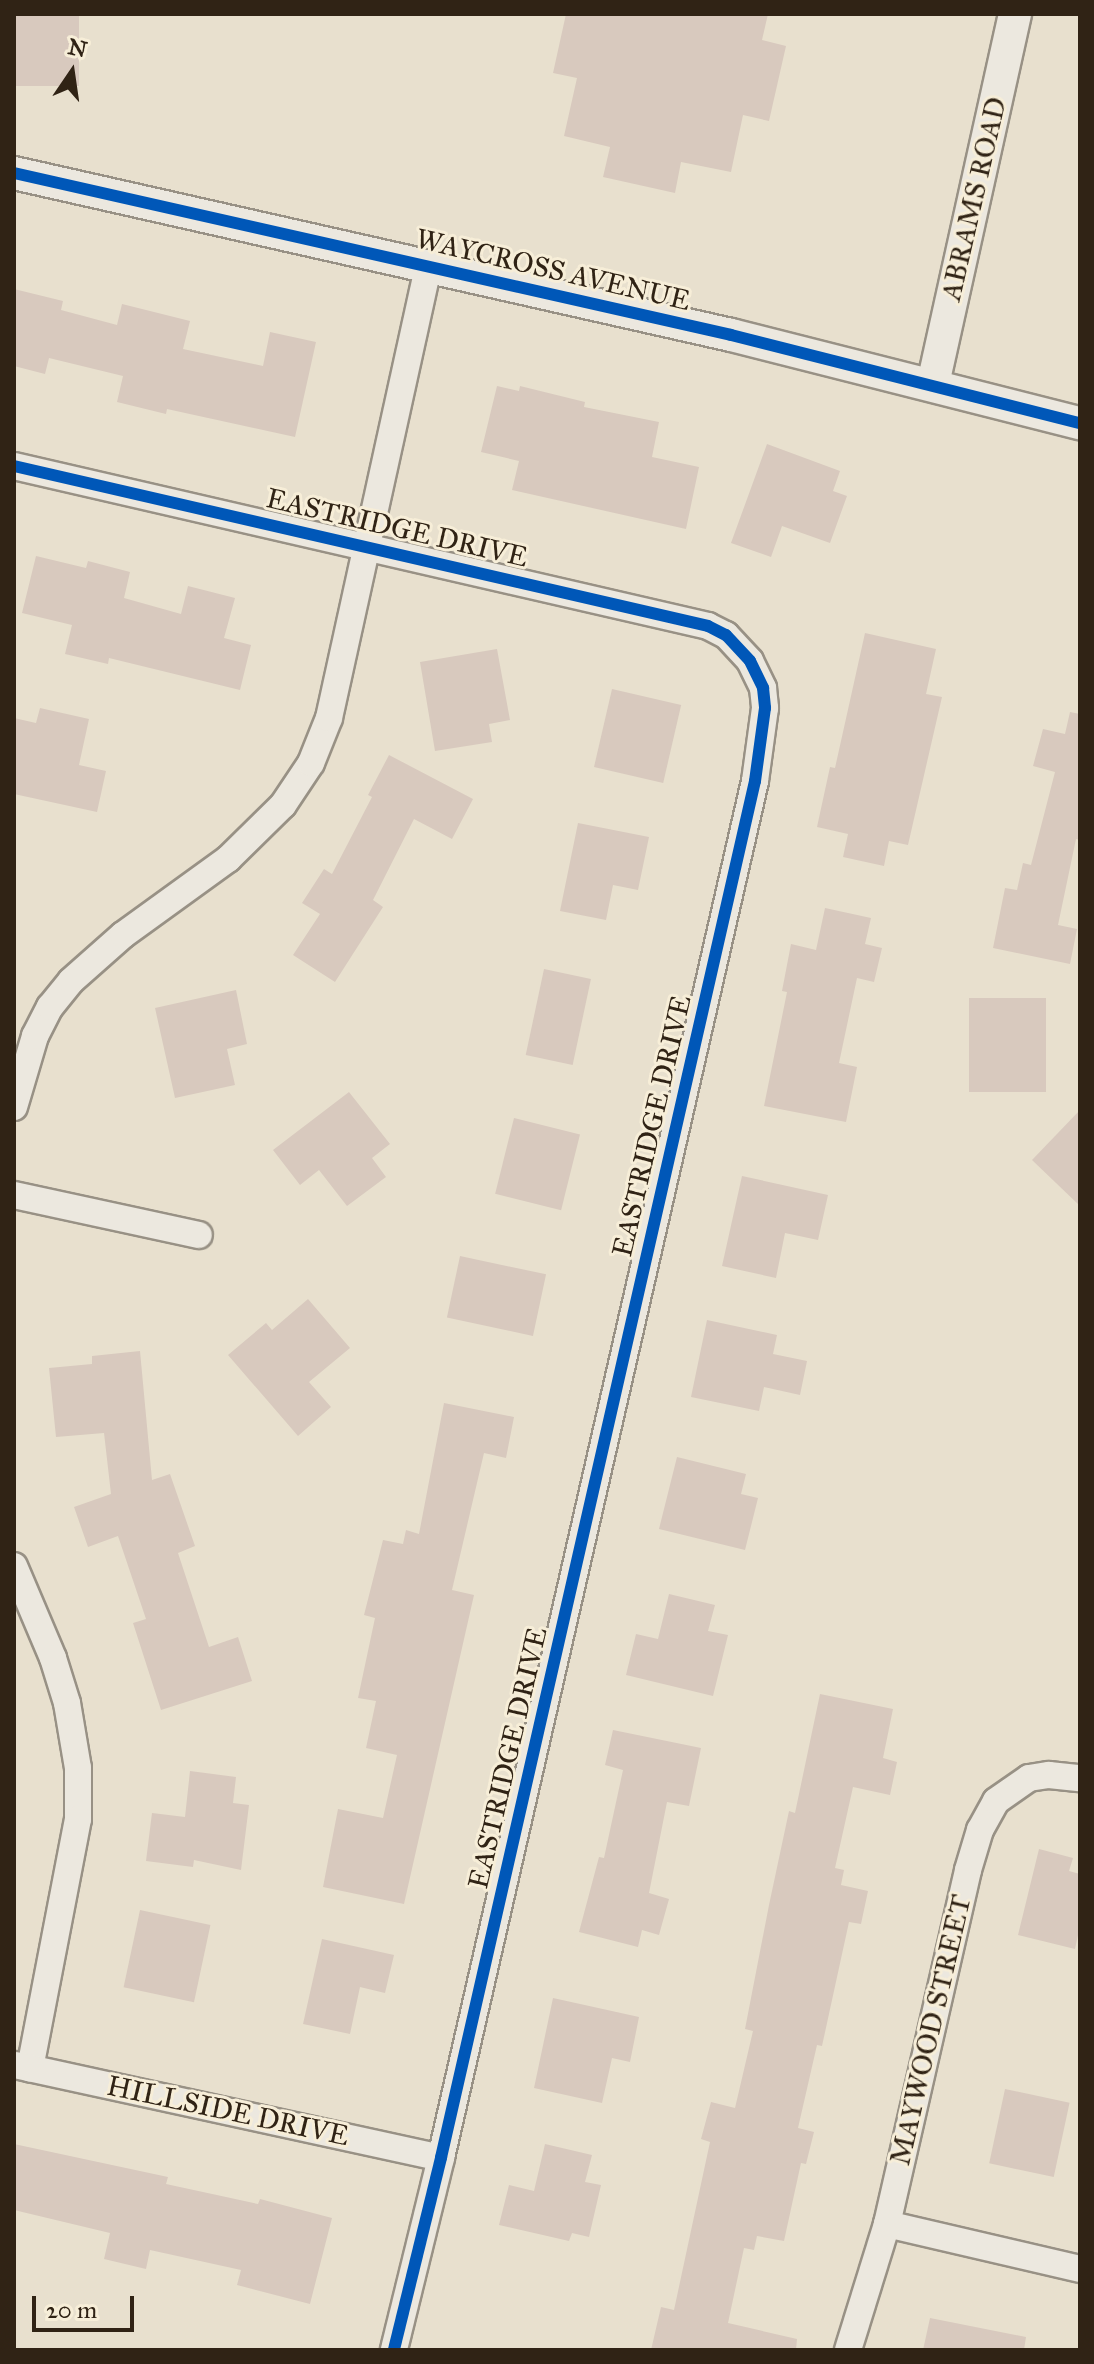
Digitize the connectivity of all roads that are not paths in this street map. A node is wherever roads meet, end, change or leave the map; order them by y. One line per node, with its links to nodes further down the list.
1 (1015, 14): 4 (street, ABRAMS ROAD)
2 (14, 173): 3 (street, WAYCROSS AVENUE)
3 (428, 266): 4 (street, WAYCROSS AVENUE); 7 (street)
4 (933, 384): 5 (street, WAYCROSS AVENUE)
5 (1080, 423)
6 (14, 466): 7 (street, EASTRIDGE DRIVE)
7 (368, 545): 8 (street); 14 (street, EASTRIDGE DRIVE)
8 (14, 1107)
9 (14, 1195): 10 (street)
10 (199, 1235)
11 (14, 1566): 13 (street)
12 (1080, 1778): 15 (street, MAYWOOD STREET)
13 (22, 2067): 14 (street, HILLSIDE DRIVE)
14 (441, 2158): 17 (street, EASTRIDGE DRIVE)
15 (887, 2224): 16 (street); 18 (street, MAYWOOD STREET)
16 (1080, 2269)
17 (394, 2350)
18 (848, 2350)

